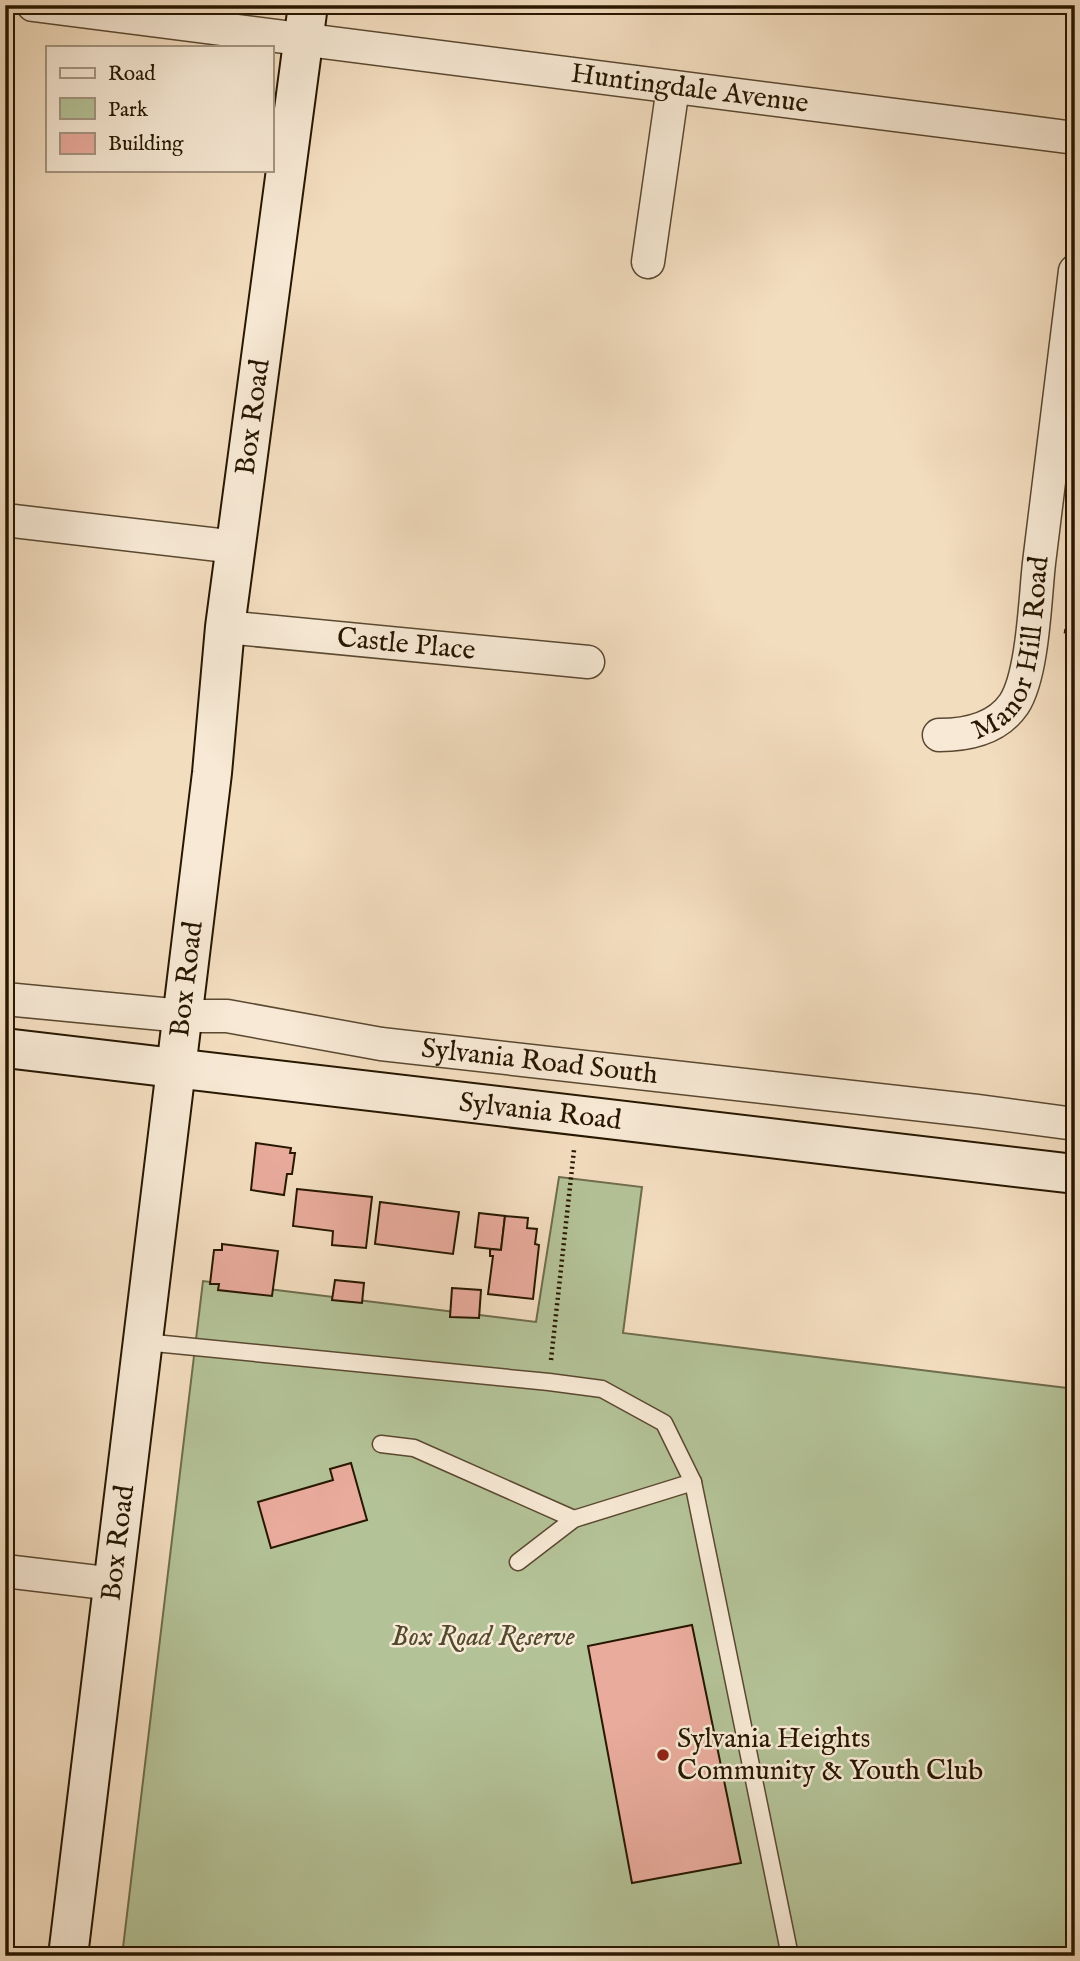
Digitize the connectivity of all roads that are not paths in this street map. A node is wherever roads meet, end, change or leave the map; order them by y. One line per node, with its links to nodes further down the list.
1 (33, 5): 2 (street, Huntingdale Avenue)
2 (306, 22): 3 (street, Huntingdale Avenue); 8 (street, Box Road)
3 (673, 87): 4 (street, Huntingdale Avenue); 5 (street)
4 (1075, 138)
5 (648, 262)
6 (1075, 271): 11 (street, Manor Hill Road)
7 (5, 520): 8 (street)
8 (236, 547): 9 (street, Box Road)
9 (225, 627): 10 (street, Castle Place); 13 (street, Box Road)
10 (588, 662)
11 (939, 735)
12 (5, 999): 13 (street, Sylvania Road South)
13 (183, 1016): 15 (street, Box Road); 16 (street, Sylvania Road South)
14 (5, 1048): 15 (street, Sylvania Road)
15 (175, 1069): 17 (street, Sylvania Road); 18 (street, Box Road)
16 (1075, 1125)
17 (1075, 1174)
18 (144, 1342): 20 (lane); 24 (street, Box Road)
19 (381, 1444): 21 (lane)
20 (693, 1482): 21 (lane); 26 (lane)
21 (574, 1519): 22 (lane)
22 (518, 1562)
23 (5, 1571): 24 (street)
24 (114, 1584): 25 (street, Box Road)
25 (68, 1956)
26 (790, 1956)

